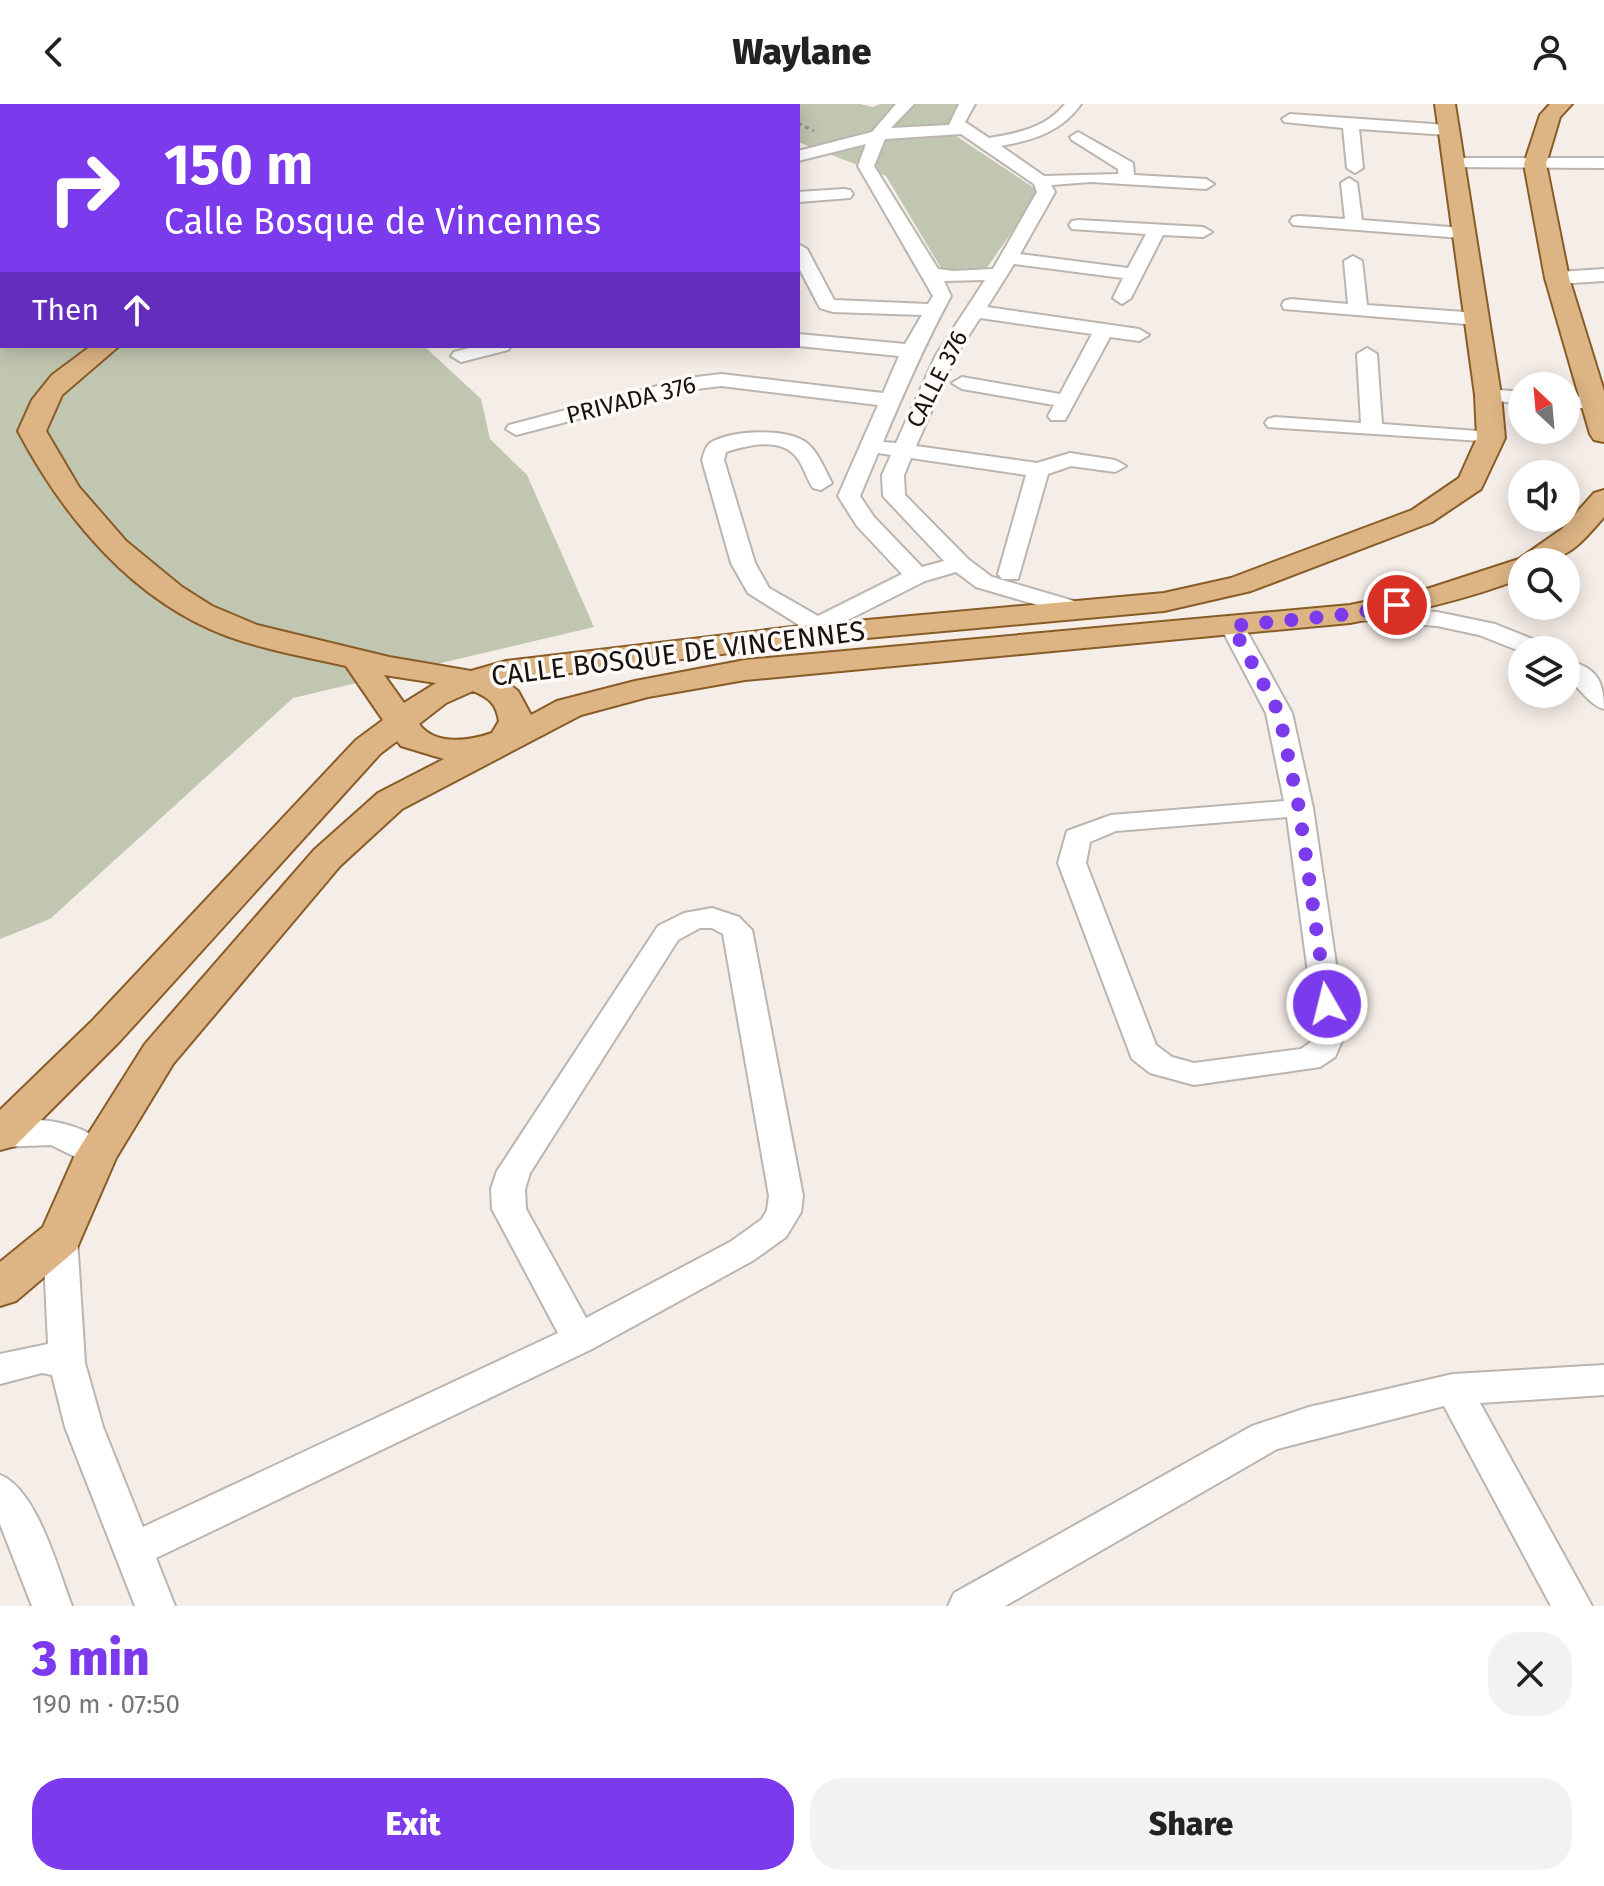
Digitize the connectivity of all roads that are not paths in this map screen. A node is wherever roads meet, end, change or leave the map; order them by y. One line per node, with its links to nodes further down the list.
1 (1073, 104): 11 (street)
2 (1445, 104): 8 (main road)
3 (1562, 104): 16 (main road)
4 (913, 106): 9 (street)
5 (958, 115): 9 (street); 11 (street)
6 (1290, 119): 7 (street)
7 (1351, 124): 8 (street); 25 (street)
8 (1447, 130): 14 (main road)
9 (877, 137): 12 (street); 17 (street)
10 (1078, 137): 18 (street)
11 (984, 144): 19 (street)
12 (800, 156)
13 (800, 156): 17 (street)
14 (1453, 163): 16 (street); 28 (main road)
15 (1604, 163): 16 (street)
16 (1535, 164): 36 (main road)
17 (866, 166): 32 (street, CALLE 376)
18 (1125, 179): 19 (street); 20 (street)
19 (1041, 181): 30 (street, CALLE 376)
20 (1206, 184)
21 (844, 194): 22 (street)
22 (800, 197)
23 (1299, 221): 25 (street)
24 (1078, 225): 26 (street)
25 (1354, 225): 28 (street)
26 (1157, 229): 27 (street); 34 (street)
27 (1203, 232)
28 (1462, 233): 42 (main road)
29 (800, 253): 39 (street)
30 (1009, 258): 33 (street, CALLE 376); 34 (street)
31 (1353, 261): 40 (street)
32 (931, 273): 33 (street); 39 (street, CALLE 376)
33 (996, 274): 41 (street, CALLE 376)
34 (1134, 274): 37 (street)
35 (1604, 275): 36 (street)
36 (1557, 278): 56 (main road)
37 (1122, 298)
38 (1291, 305): 40 (street)
39 (937, 310): 48 (street, CALLE 376)
40 (1358, 310): 42 (street)
41 (973, 311): 43 (street); 63 (street, CALLE 376)
42 (1478, 319): 52 (main road)
43 (1104, 330): 44 (street); 51 (street)
44 (1139, 335)
45 (800, 340): 48 (street)
46 (103, 348): 78 (main road)
47 (493, 348): 50 (street)
48 (911, 351): 54 (street, CALLE 376)
49 (1367, 354): 59 (street)
50 (461, 356)
51 (962, 383)
52 (1488, 395): 53 (street); 61 (main road)
53 (1508, 397)
54 (890, 400): 58 (street, PRIVADA 376); 62 (street, CALLE 376)
55 (1580, 402): 56 (street)
56 (1594, 403): 60 (main road)
57 (1275, 423): 59 (street)
58 (516, 429)
59 (1372, 430): 61 (street)
60 (1604, 434)
61 (1491, 438): 73 (main road, CALLE BOSQUE DE VINCENNES)
62 (869, 445): 63 (street); 72 (street, CALLE 376)
63 (903, 450): 65 (street); 69 (street, CALLE 376)
64 (1115, 466): 65 (street)
65 (1038, 470): 71 (street)
66 (821, 483): 76 (street)
67 (1604, 499): 68 (main road)
68 (1553, 548)
69 (960, 564): 72 (street); 73 (street, CALLE 376)
70 (1508, 573): 74 (main road, CALLE BOSQUE DE VINCENNES)
71 (1010, 574)
72 (917, 576): 76 (street)
73 (1083, 611): 76 (main road, CALLE BOSQUE DE VINCENNES)
74 (1350, 614): 75 (main road, CALLE BOSQUE DE VINCENNES); 77 (street)
75 (1232, 626): 83 (main road, CALLE BOSQUE DE VINCENNES); 84 (street)
76 (810, 630): 80 (main road, CALLE BOSQUE DE VINCENNES)
77 (1508, 638)
78 (358, 661): 80 (main road); 82 (main road)
79 (1580, 676): 81 (street)
80 (469, 681): 82 (main road, CALLE BOSQUE DE VINCENNES); 83 (main road)
81 (1604, 701)
82 (401, 722): 83 (main road); 85 (main road, CALLE BOSQUE DE VINCENNES)
83 (505, 740): 86 (main road, CALLE BOSQUE DE VINCENNES)
84 (1299, 808): 84 (street)
85 (0, 1135): 86 (street)
86 (96, 1155): 87 (main road, CALLE BOSQUE DE VINCENNES)
87 (60, 1238): 88 (main road, CALLE BOSQUE DE VINCENNES); 90 (street)
88 (0, 1288)
89 (579, 1339): 89 (street); 95 (street)
90 (67, 1363): 91 (street); 95 (street)
91 (0, 1369)
92 (1604, 1380): 93 (street)
93 (1453, 1389): 98 (street); 99 (street)
94 (0, 1492): 96 (street)
95 (131, 1551): 97 (street)
96 (52, 1606)
97 (155, 1606)
98 (968, 1606)
99 (1572, 1606)

